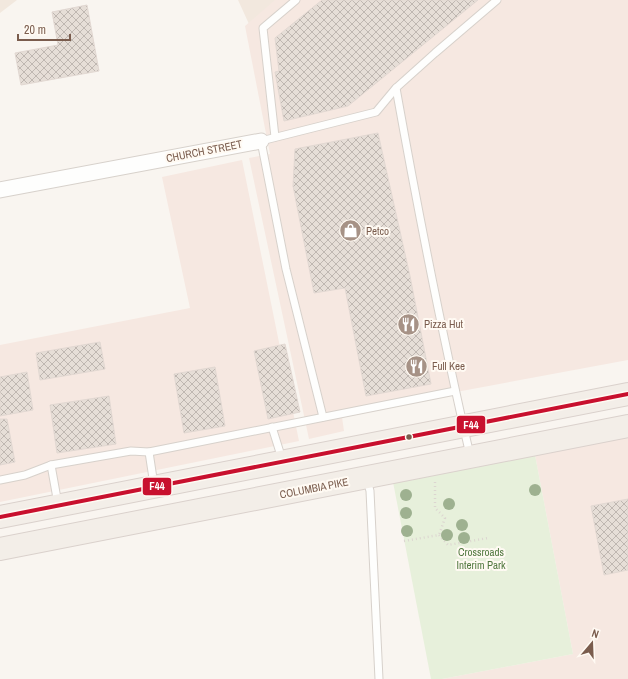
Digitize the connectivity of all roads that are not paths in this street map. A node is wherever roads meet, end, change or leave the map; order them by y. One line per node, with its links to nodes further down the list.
1 (296, 0): 4 (lane)
2 (497, 0): 3 (lane, CHURCH STREET)
3 (396, 88): 4 (lane, CHURCH STREET); 6 (lane)
4 (268, 139): 5 (street, CHURCH STREET); 8 (lane)
5 (0, 190)
6 (455, 391): 8 (lane); 11 (lane)
7 (628, 394): 11 (main road)
8 (323, 417): 10 (lane)
9 (628, 426): 13 (main road, COLUMBIA PIKE)
10 (272, 427): 12 (lane); 14 (lane)
11 (464, 427): 13 (lane); 14 (main road)
12 (149, 452): 15 (lane); 18 (lane)
13 (470, 458): 16 (main road, COLUMBIA PIKE)
14 (283, 462): 18 (main road)
15 (52, 465): 17 (lane); 19 (lane)
16 (366, 478): 21 (main road, COLUMBIA PIKE); 22 (lane)
17 (0, 480)
18 (155, 487): 19 (main road)
19 (59, 506): 20 (main road)
20 (1, 515)
21 (0, 549)
22 (379, 679)

